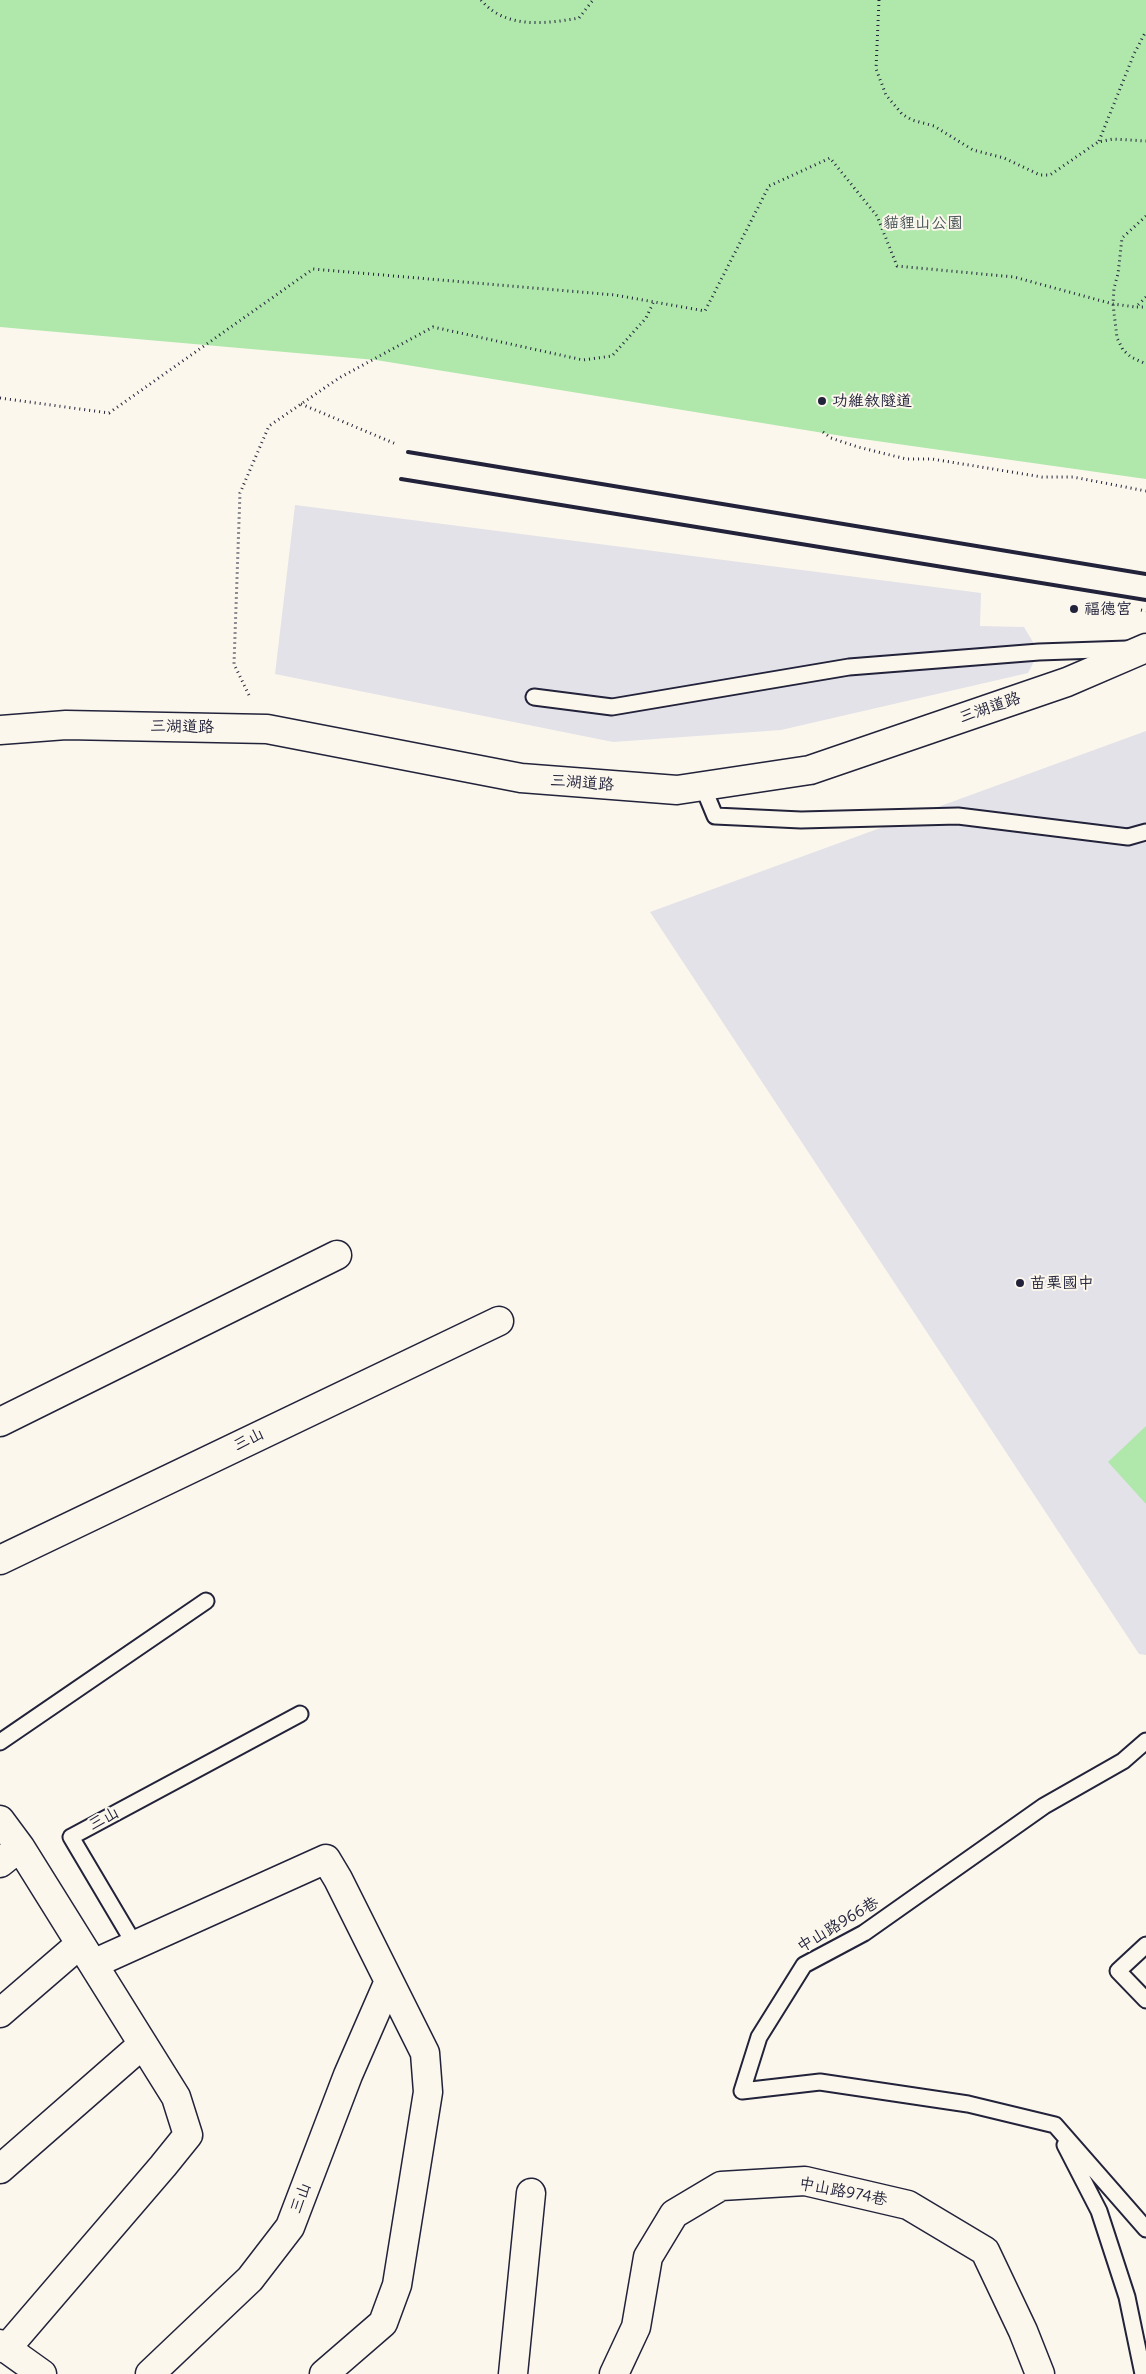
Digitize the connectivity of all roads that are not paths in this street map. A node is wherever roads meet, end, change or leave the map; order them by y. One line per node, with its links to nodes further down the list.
1 (1145, 649): 2 (lane); 4 (street, 三湖道路)
2 (534, 697)
3 (0, 730): 4 (street, 三湖道路)
4 (703, 787): 5 (lane)
5 (1146, 832)
6 (337, 1255): 8 (street)
7 (499, 1321): 9 (street, 三山)
8 (0, 1422)
9 (0, 1560)
10 (206, 1601): 12 (lane)
11 (300, 1714): 16 (lane, 三山)
12 (0, 1742)
13 (1146, 1742): 23 (lane, 中山路966巷)
14 (0, 1820): 15 (street)
15 (10, 1855): 18 (street)
16 (135, 1945): 18 (street); 19 (street)
17 (1146, 1945): 20 (lane)
18 (87, 1954): 21 (street); 22 (street)
19 (389, 1981): 29 (street, 三山); 30 (street)
20 (1146, 2000)
21 (0, 2013)
22 (143, 2044): 24 (street); 27 (street)
23 (1055, 2125): 26 (lane); 34 (lane)
24 (0, 2168)
25 (531, 2193): 31 (street)
26 (1146, 2229)
27 (3, 2347): 28 (street)
28 (42, 2374)
29 (150, 2374)
30 (324, 2374)
31 (513, 2374)
32 (614, 2374): 33 (street, 中山路974巷)
33 (1040, 2374)
34 (1143, 2374)

